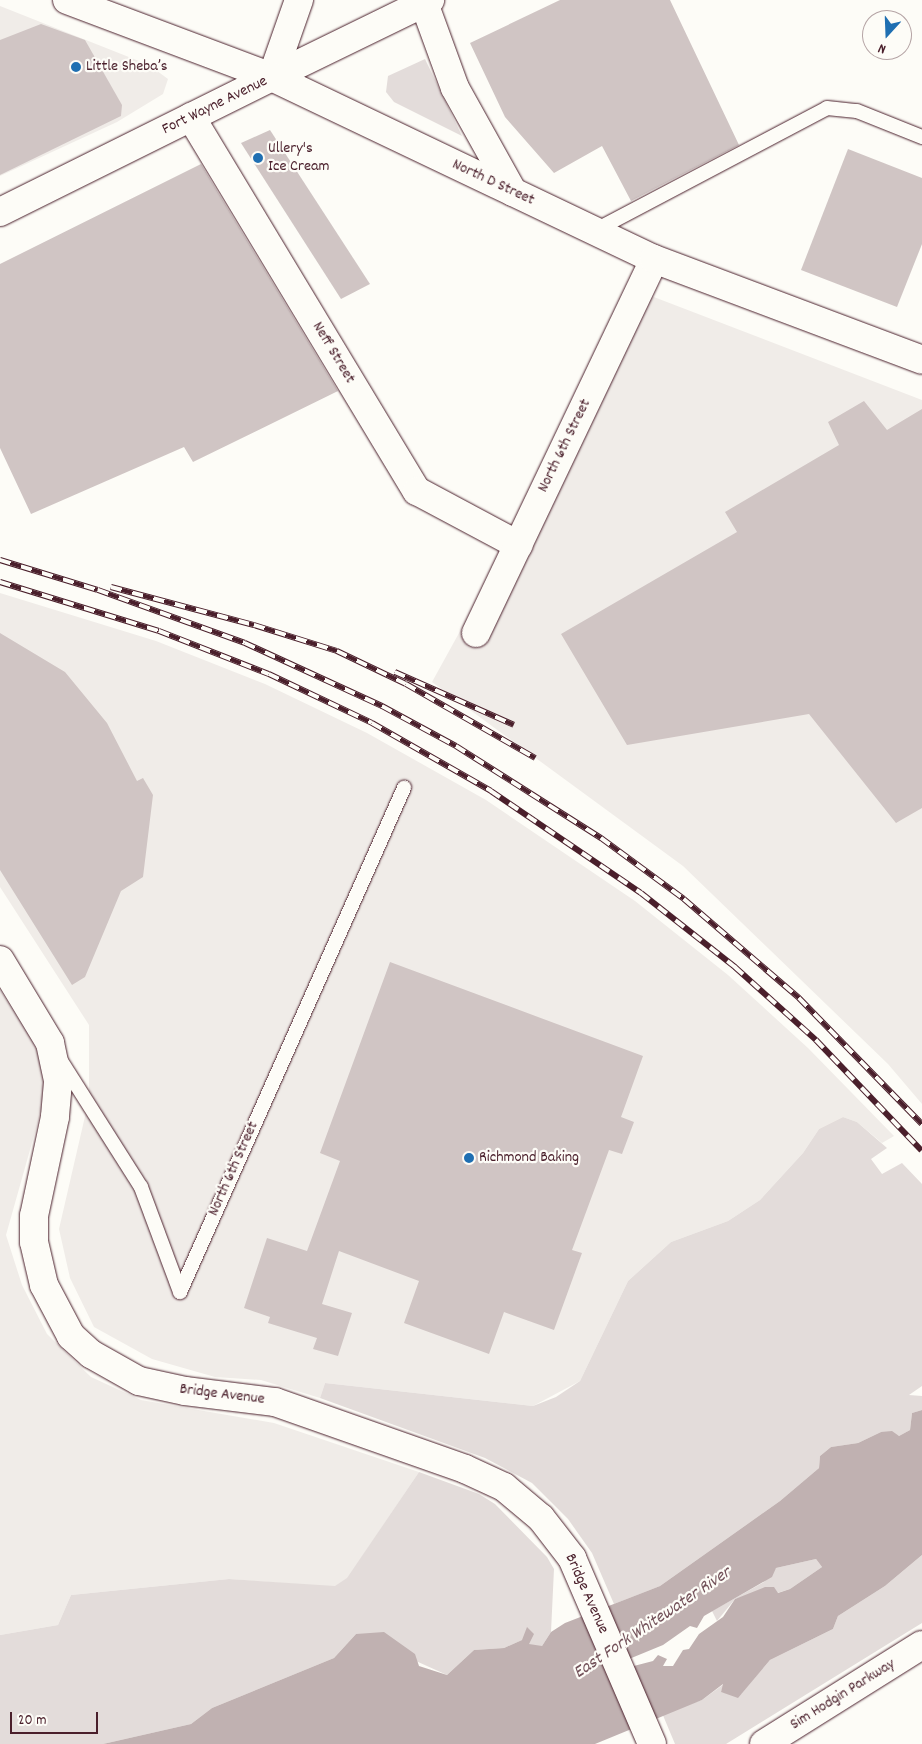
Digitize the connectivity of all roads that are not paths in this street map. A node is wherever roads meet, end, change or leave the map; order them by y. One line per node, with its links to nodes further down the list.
1 (67, 0): 4 (street, North D Street)
2 (300, 0): 4 (street)
3 (427, 2): 4 (street, Fort Wayne Avenue); 7 (street)
4 (272, 78): 5 (street, Fort Wayne Avenue); 7 (street, North D Street)
5 (191, 117): 8 (street, Fort Wayne Avenue); 12 (street, Neff Street)
6 (922, 137): 9 (lane)
7 (513, 192): 9 (street, North D Street)
8 (0, 212)
9 (594, 230): 10 (street, North D Street)
10 (654, 259): 11 (street, North D Street); 12 (street, North 6th Street)
11 (922, 360)
12 (518, 545): 13 (street, North 6th Street)
13 (476, 633)
14 (404, 788): 16 (lane, North 6th Street)
15 (0, 960): 16 (street, Bridge Avenue)
16 (50, 1043): 18 (street, Bridge Avenue)
17 (922, 1645): 19 (street, Sim Hodgin Parkway)
18 (652, 1744)
19 (764, 1744)

